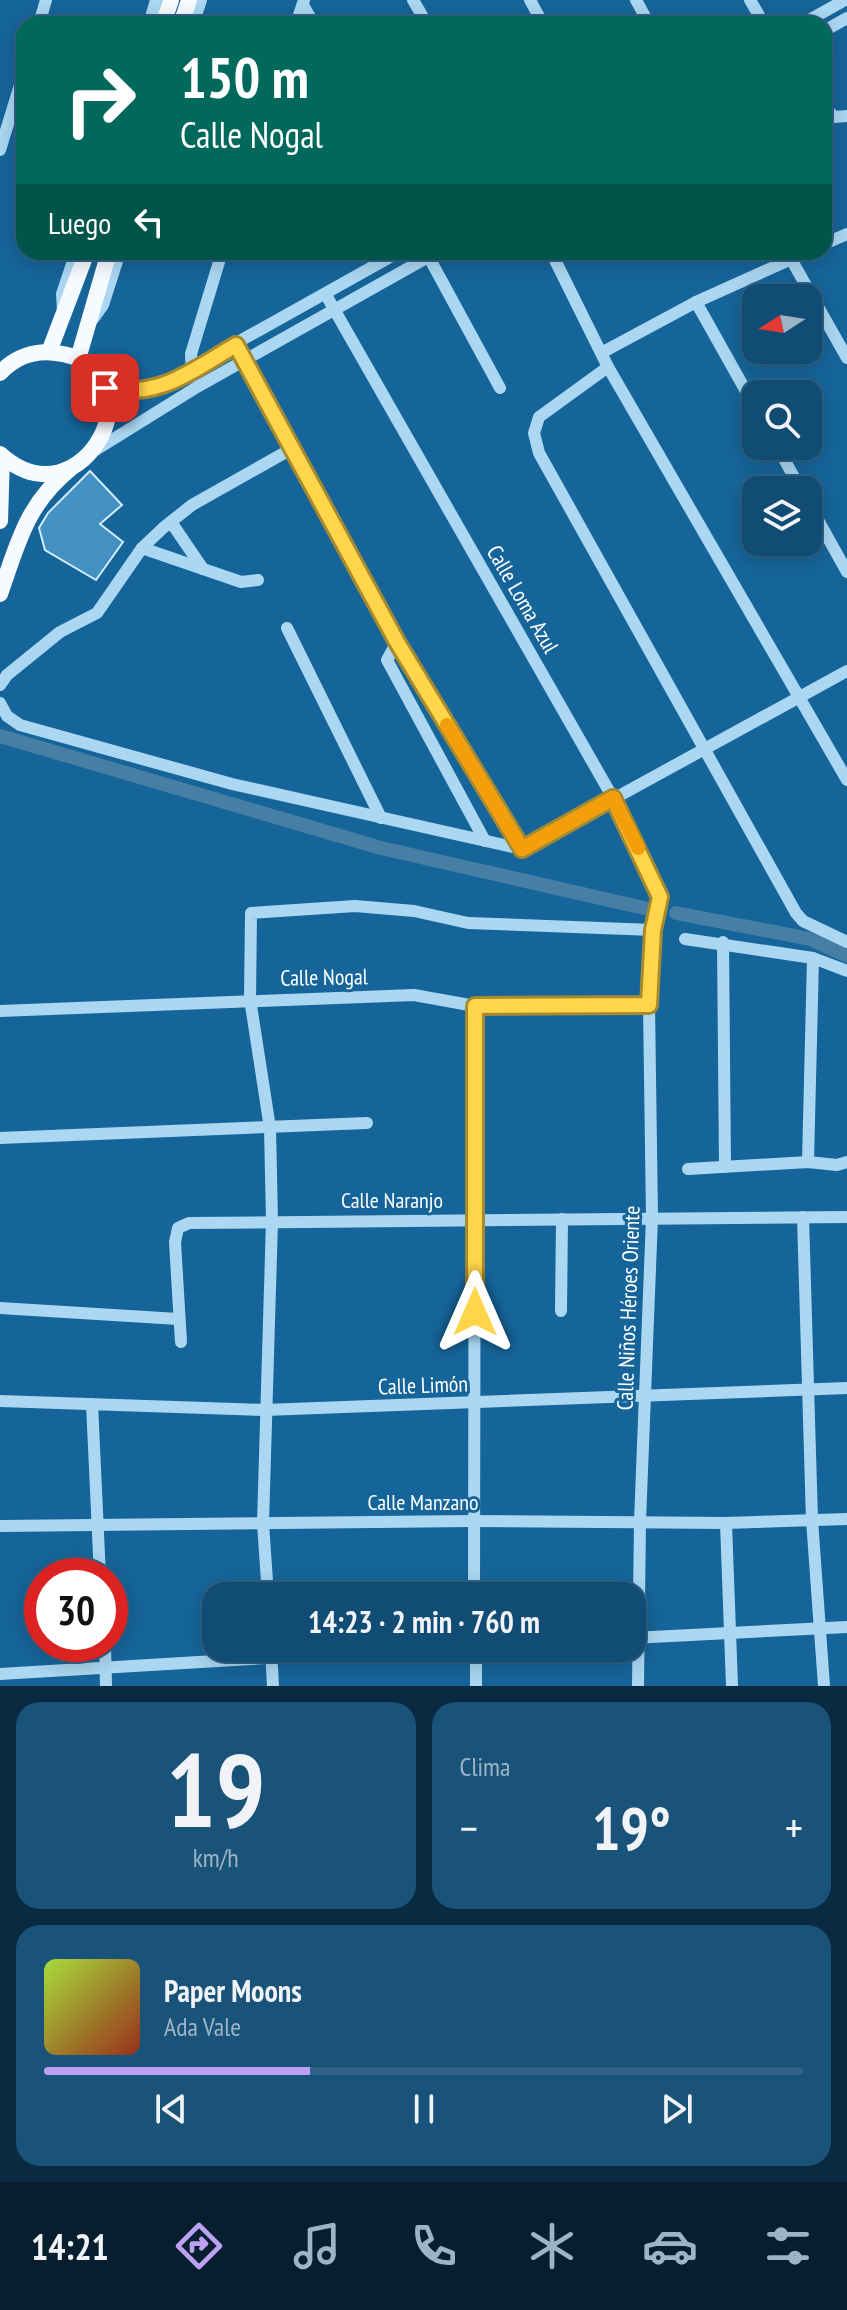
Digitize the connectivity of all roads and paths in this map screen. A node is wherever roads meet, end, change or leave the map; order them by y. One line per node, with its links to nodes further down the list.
1 (845, 0): 2 (street)
2 (816, 16)
3 (16, 98): 4 (street)
4 (0, 150)
5 (73, 260): 19 (street)
6 (84, 260): 19 (main road)
7 (107, 260): 20 (main road)
8 (117, 260): 20 (street)
9 (220, 260): 29 (street)
10 (385, 260): 16 (street)
11 (421, 260): 18 (street)
12 (434, 260): 33 (street)
13 (555, 260): 23 (street)
14 (789, 260): 17 (street)
15 (792, 260): 24 (street)
16 (326, 295): 18 (street, Calle Loma Azul); 21 (street)
17 (696, 302): 23 (street); 30 (street)
18 (335, 311): 26 (street); 54 (street, Calle Loma Azul)
19 (63, 317): 22 (main road)
20 (87, 328): 25 (main road)
21 (236, 345): 26 (street); 29 (street)
22 (49, 352): 25 (main road); 27 (main road)
23 (603, 352): 28 (street)
24 (847, 358)
25 (78, 359): 32 (main road)
26 (246, 361): 31 (street); 34 (street)
27 (4, 366)
28 (608, 367): 50 (street); 52 (street)
29 (190, 371): 31 (street); 32 (street)
30 (742, 384)
31 (197, 387): 35 (street)
32 (105, 388): 35 (main road)
33 (500, 388)
34 (293, 448): 39 (street); 47 (street)
35 (94, 451): 37 (main road)
36 (1, 455): 37 (main road); 38 (main road)
37 (74, 466): 45 (main road)
38 (0, 521)
39 (171, 522): 41 (street); 42 (street)
40 (822, 527): 43 (street)
41 (142, 548): 42 (street); 49 (street)
42 (203, 569): 44 (street)
43 (847, 572)
44 (258, 580)
45 (0, 594)
46 (287, 628): 55 (street)
47 (397, 642): 56 (street); 57 (street)
48 (847, 671): 50 (street)
49 (0, 685)
50 (800, 697): 52 (street); 53 (street)
51 (0, 703): 55 (street)
52 (706, 750): 54 (street); 61 (street)
53 (847, 780)
54 (613, 798): 57 (street); 58 (street, Calle Loma Azul)
55 (381, 818): 56 (street)
56 (485, 841): 57 (street)
57 (522, 849)
58 (653, 930): 64 (street); 65 (street, Calle Niños Héroes Oriente)
59 (685, 939): 60 (street)
60 (723, 942): 62 (street); 73 (street)
61 (847, 942)
62 (813, 958): 63 (street); 71 (street)
63 (847, 971)
64 (250, 999): 66 (street, Calle Nogal); 67 (street, Calle Nogal); 69 (street)
65 (649, 1005): 66 (street, Calle Nogal); 77 (street, Calle Niños Héroes Oriente)
66 (475, 1006): 79 (street)
67 (0, 1011)
68 (367, 1123): 69 (street)
69 (270, 1128): 70 (street); 80 (street)
70 (0, 1138)
71 (808, 1162): 72 (street); 73 (street)
72 (847, 1162)
73 (725, 1167): 74 (street)
74 (688, 1169)
75 (803, 1217): 76 (street, Calle Naranjo); 77 (street, Calle Naranjo); 86 (street)
76 (847, 1217)
77 (652, 1218): 78 (street, Calle Naranjo); 87 (street, Calle Niños Héroes Oriente)
78 (562, 1219): 79 (street, Calle Naranjo); 82 (street)
79 (475, 1220): 80 (street, Calle Naranjo); 90 (street)
80 (272, 1221): 83 (street, Calle Naranjo); 91 (street)
81 (0, 1308): 83 (street)
82 (561, 1311)
83 (178, 1319): 84 (street)
84 (181, 1342)
85 (847, 1388): 86 (street, Calle Limón)
86 (808, 1391): 87 (street, Calle Limón); 93 (street)
87 (646, 1397): 90 (street, Calle Limón); 95 (street, Calle Niños Héroes Oriente)
88 (0, 1401): 89 (street, Calle Limón)
89 (92, 1404): 91 (street, Calle Limón); 98 (street)
90 (475, 1404): 91 (street, Calle Limón); 94 (street)
91 (265, 1410): 96 (street)
92 (847, 1519): 93 (street, Calle Manzano)
93 (812, 1520): 97 (street, Calle Manzano); 105 (street)
94 (472, 1521): 95 (street, Calle Manzano); 96 (street, Calle Manzano); 102 (street)
95 (640, 1521): 97 (street, Calle Manzano); 103 (street, Calle Niños Héroes Oriente)
96 (263, 1523): 98 (street, Calle Manzano); 101 (street)
97 (726, 1523): 106 (street)
98 (96, 1525): 99 (street, Calle Manzano); 100 (street)
99 (0, 1526)
100 (99, 1558)
101 (267, 1582)
102 (474, 1582)
103 (637, 1582)
104 (847, 1627): 105 (street)
105 (823, 1628): 106 (street); 120 (street)
106 (731, 1632): 107 (street); 119 (street)
107 (646, 1637)
108 (202, 1658): 113 (street)
109 (107, 1662): 113 (street)
110 (272, 1662): 116 (street)
111 (476, 1662): 117 (street)
112 (636, 1662): 118 (street, Calle Niños Héroes Oriente)
113 (107, 1667): 114 (street); 115 (street)
114 (0, 1674)
115 (106, 1686)
116 (273, 1686)
117 (476, 1686)
118 (638, 1686)
119 (732, 1686)
120 (824, 1686)

